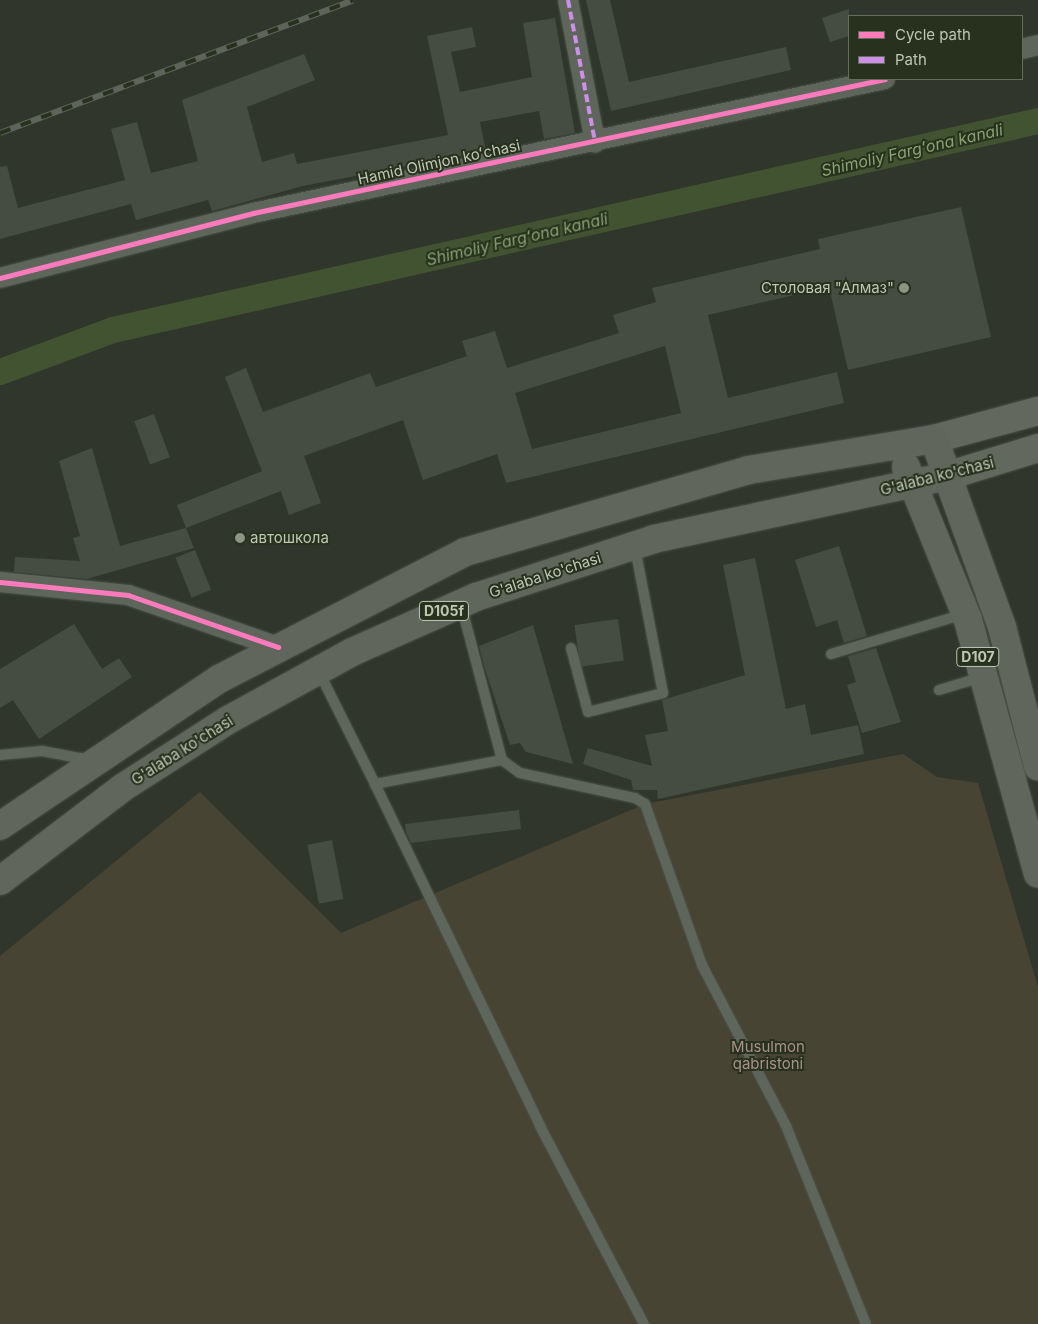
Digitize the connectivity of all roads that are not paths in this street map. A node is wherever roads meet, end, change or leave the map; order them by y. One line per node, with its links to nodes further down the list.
1 (568, 0): 5 (street)
2 (1038, 45): 3 (street)
3 (1023, 49)
4 (880, 80): 5 (street, Hamid Olimjon koʻchasi)
5 (594, 142): 6 (street, Hamid Olimjon koʻchasi)
6 (0, 278)
7 (1038, 411): 8 (main road, D105f)
8 (934, 438): 9 (main road, D105f); 11 (main road, D107)
9 (900, 446): 12 (main road, D107); 17 (main road, D105f)
10 (1038, 448): 11 (main road, G'alaba ko'chasi / D105f)
11 (947, 476): 12 (main road, G'alaba ko'chasi / D105f); 26 (main road, D107)
12 (911, 484): 13 (main road, G'alaba ko'chasi / D105f); 16 (main road, D107)
13 (634, 546): 15 (main road, G'alaba ko'chasi / D105f); 18 (lane)
14 (0, 582): 17 (street)
15 (461, 604): 20 (main road, G'alaba ko'chasi / D105f); 24 (lane)
16 (965, 614): 19 (lane); 21 (main road, D107)
17 (278, 647): 25 (main road, D105f)
18 (571, 648)
19 (831, 654)
20 (318, 670): 27 (lane); 30 (main road, G'alaba ko'chasi / D105f)
21 (982, 677): 22 (lane); 29 (main road, D107)
22 (939, 690)
23 (0, 755): 25 (lane)
24 (502, 760): 27 (lane); 32 (lane)
25 (94, 761): 28 (main road, D105f)
26 (1038, 766)
27 (375, 784): 31 (lane)
28 (0, 826)
29 (1038, 874)
30 (0, 881)
31 (644, 1324)
32 (866, 1324)

